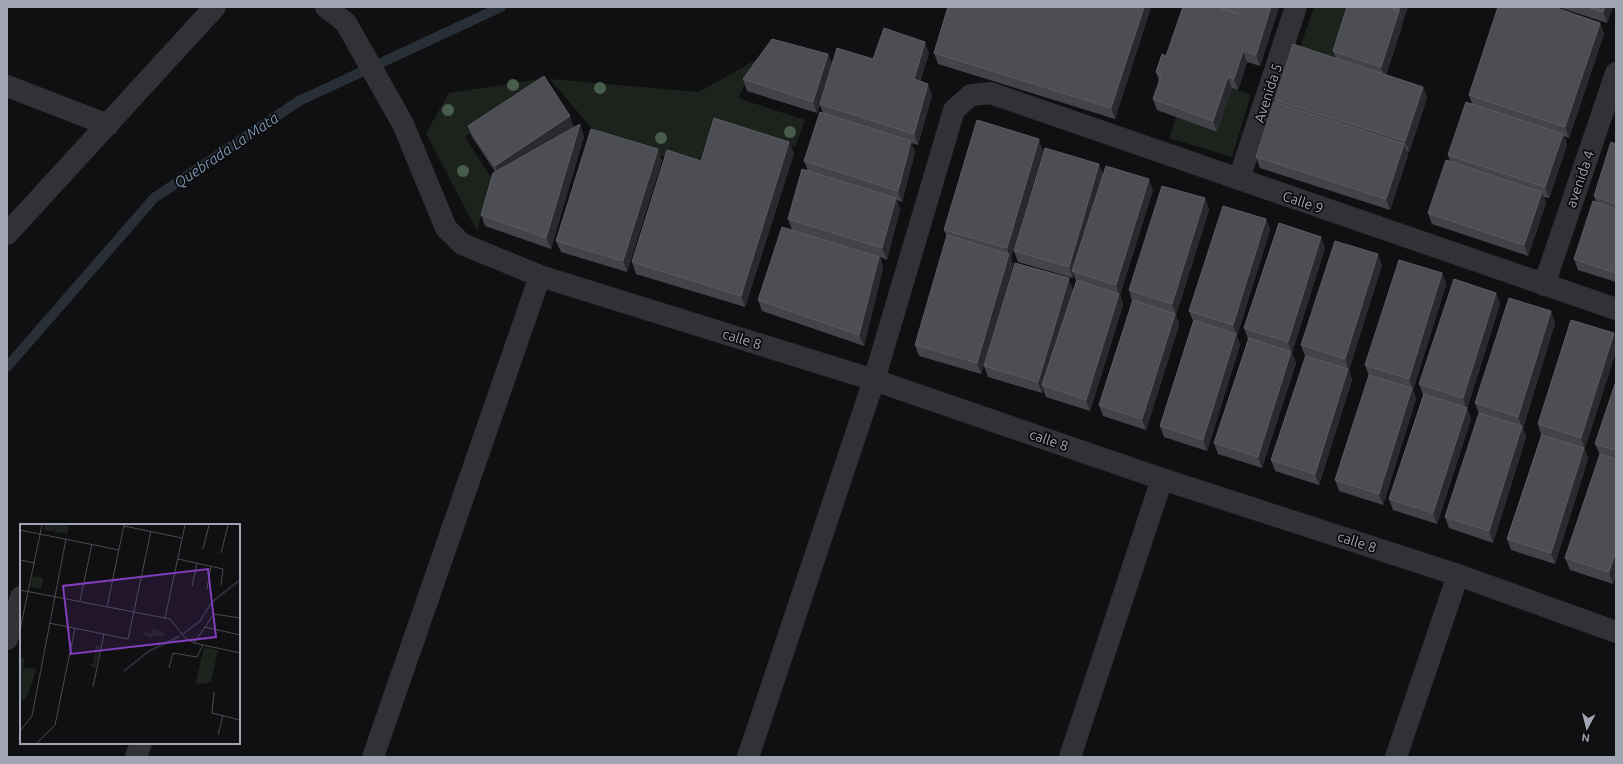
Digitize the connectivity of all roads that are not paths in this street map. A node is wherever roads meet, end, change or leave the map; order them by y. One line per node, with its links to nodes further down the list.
1 (214, 7): 6 (street)
2 (326, 7): 9 (street, calle 8)
3 (1296, 7): 7 (street, Avenida 5)
4 (1616, 73): 10 (street, avenida 4)
5 (7, 86): 6 (street)
6 (108, 125): 8 (street)
7 (1239, 179): 10 (street, Calle 9); 12 (street, Calle 9)
8 (7, 234)
9 (540, 276): 12 (street, calle 8); 20 (street)
10 (1544, 285): 11 (street, Calle 9)
11 (1616, 309)
12 (874, 380): 13 (street, calle 8); 21 (street)
13 (1162, 479): 14 (street, calle 8); 22 (street)
14 (1458, 575): 16 (street, calle 8); 23 (street)
15 (20, 601): 17 (street)
16 (1616, 632)
17 (7, 638)
18 (141, 744): 19 (street)
19 (136, 757)
20 (373, 757)
21 (748, 757)
22 (1070, 757)
23 (1396, 757)

